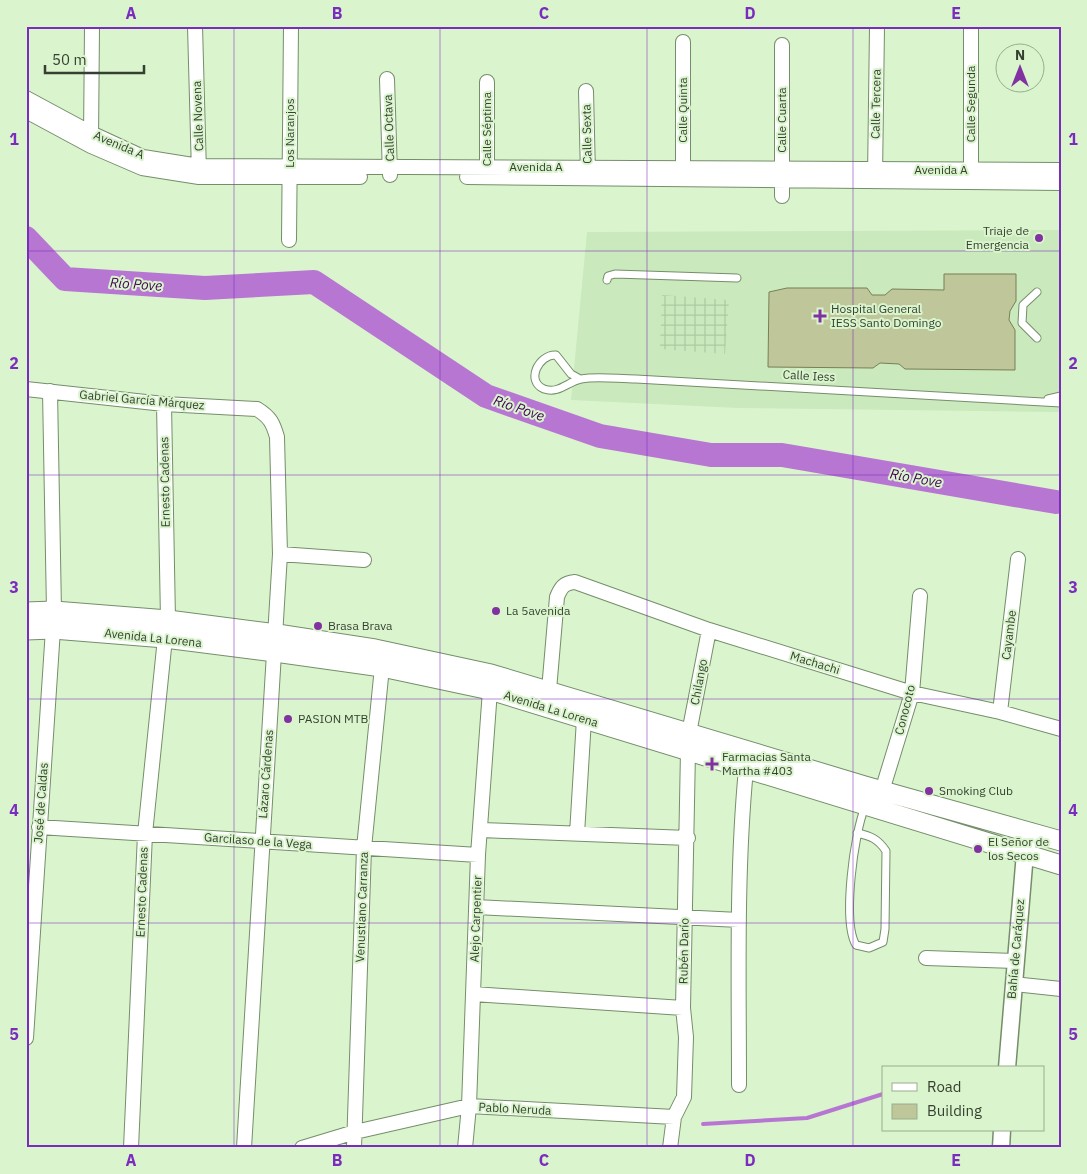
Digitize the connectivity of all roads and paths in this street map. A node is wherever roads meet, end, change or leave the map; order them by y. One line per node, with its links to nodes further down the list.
1 (92, 26): 13 (street)
2 (195, 26): 15 (street, Calle Novena)
3 (291, 26): 16 (street, Los Naranjos)
4 (877, 26): 23 (street, Calle Tercera)
5 (971, 26): 22 (street, Calle Segunda)
6 (683, 42): 20 (street, Calle Quinta)
7 (782, 45): 21 (street, Calle Cuarta)
8 (387, 79): 17 (street, Calle Octava)
9 (487, 82): 18 (street, Calle Séptima)
10 (586, 91): 19 (street, Calle Sexta)
11 (26, 98): 13 (street, Avenida A)
12 (26, 111): 13 (street, Avenida A)
13 (91, 140): 15 (street, Avenida A)
14 (1061, 170): 22 (street, Avenida A)
15 (199, 171): 16 (street, Avenida A)
16 (290, 172): 17 (street, Avenida A); 26 (street, Los Naranjos)
17 (390, 172): 18 (street, Avenida A)
18 (487, 172): 19 (street, Avenida A)
19 (588, 172): 20 (street, Avenida A)
20 (683, 174): 21 (street, Avenida A)
21 (782, 175): 23 (street, Avenida A); 25 (street, Calle Cuarta)
22 (971, 175): 23 (street, Avenida A); 24 (street, Avenida A)
23 (875, 176)
24 (1061, 183)
25 (782, 196)
26 (289, 240)
27 (737, 278): 28 (lane)
28 (606, 280)
29 (1037, 292): 30 (lane)
30 (1037, 338)
31 (580, 379): 31 (lane, Calle Iess); 35 (lane, Calle Iess)
32 (26, 390): 33 (street, Gabriel García Márquez)
33 (50, 391): 37 (street, Gabriel García Márquez); 44 (street, José de Caldas)
34 (1061, 396): 35 (lane, Calle Iess)
35 (1037, 400): 36 (lane, Calle Iess)
36 (1061, 403)
37 (164, 404): 38 (street, Gabriel García Márquez); 45 (street, Ernesto Cadenas)
38 (257, 409): 39 (street, Lázaro Cárdenas)
39 (280, 554): 41 (street); 48 (street, Lázaro Cárdenas)
40 (1018, 559): 53 (street, Cayambe)
41 (364, 560)
42 (920, 596): 52 (street, Conocoto)
43 (26, 612): 44 (main road, Avenida La Lorena)
44 (54, 620): 45 (main road, Avenida La Lorena); 46 (main road, Avenida La Lorena); 60 (street, José de Caldas)
45 (167, 629): 48 (main road, Avenida La Lorena); 64 (street, Ernesto Cadenas)
46 (26, 630)
47 (709, 630): 51 (street, Machachi); 52 (street, Machachi); 56 (street, Chilango)
48 (276, 643): 49 (main road, Avenida La Lorena); 51 (main road, Avenida La Lorena); 68 (street, Lázaro Cárdenas)
49 (382, 667): 50 (main road, Avenida La Lorena); 69 (street, Venustiano Carranza)
50 (490, 690): 54 (main road, Avenida La Lorena); 61 (street, Alejo Carpentier)
51 (549, 690): 56 (main road, Avenida La Lorena)
52 (912, 693): 53 (street, Machachi); 58 (street, Conocoto)
53 (1000, 712): 55 (street, Machachi)
54 (584, 719): 56 (main road, Avenida La Lorena); 65 (street)
55 (1061, 729)
56 (688, 742): 57 (main road, Avenida La Lorena); 58 (main road, Avenida La Lorena); 66 (street, Rubén Darío)
57 (746, 769): 59 (main road, Avenida La Lorena); 75 (street)
58 (882, 791): 62 (main road, Avenida La Lorena)
59 (865, 806): 63 (lane); 70 (main road, Avenida La Lorena)
60 (39, 827): 64 (street, Garcilaso de la Vega); 76 (street, José de Caldas)
61 (480, 830): 65 (street); 71 (street, Alejo Carpentier)
62 (1031, 832): 67 (main road, Avenida La Lorena); 70 (street, Bahía de Caráquez)
63 (857, 833): 63 (lane)
64 (144, 834): 68 (street, Garcilaso de la Vega); 90 (street, Ernesto Cadenas)
65 (578, 834): 66 (street)
66 (688, 838): 74 (street, Rubén Darío)
67 (1061, 841)
68 (262, 842): 69 (street, Garcilaso de la Vega); 91 (street, Lázaro Cárdenas)
69 (364, 848): 71 (street, Garcilaso de la Vega); 88 (street, Venustiano Carranza)
70 (1025, 853): 72 (main road, Avenida La Lorena); 78 (street, Bahía de Caráquez)
71 (478, 855): 73 (street, Alejo Carpentier)
72 (1061, 865)
73 (476, 907): 74 (street); 81 (street, Alejo Carpentier)
74 (685, 918): 75 (street); 82 (street, Rubén Darío)
75 (739, 920): 85 (street)
76 (29, 941): 83 (street, José de Caldas)
77 (926, 958): 78 (street)
78 (1015, 961): 79 (street, Bahía de Caráquez)
79 (1013, 984): 80 (street); 84 (street, Bahía de Caráquez)
80 (1061, 989)
81 (473, 994): 82 (street); 86 (street, Alejo Carpentier)
82 (683, 1008): 87 (street, Rubén Darío)
83 (26, 1038)
84 (1007, 1066)
85 (739, 1085)
86 (469, 1106): 87 (street, Pablo Neruda); 88 (street, Pablo Neruda); 94 (street, Alejo Carpentier)
87 (674, 1117): 95 (street, Rubén Darío)
88 (354, 1132): 92 (street, Pablo Neruda); 93 (street, Venustiano Carranza)
89 (1002, 1132): 96 (street)
90 (131, 1148)
91 (244, 1148)
92 (302, 1148)
93 (354, 1148)
94 (465, 1148)
95 (670, 1148)
96 (1001, 1148)

